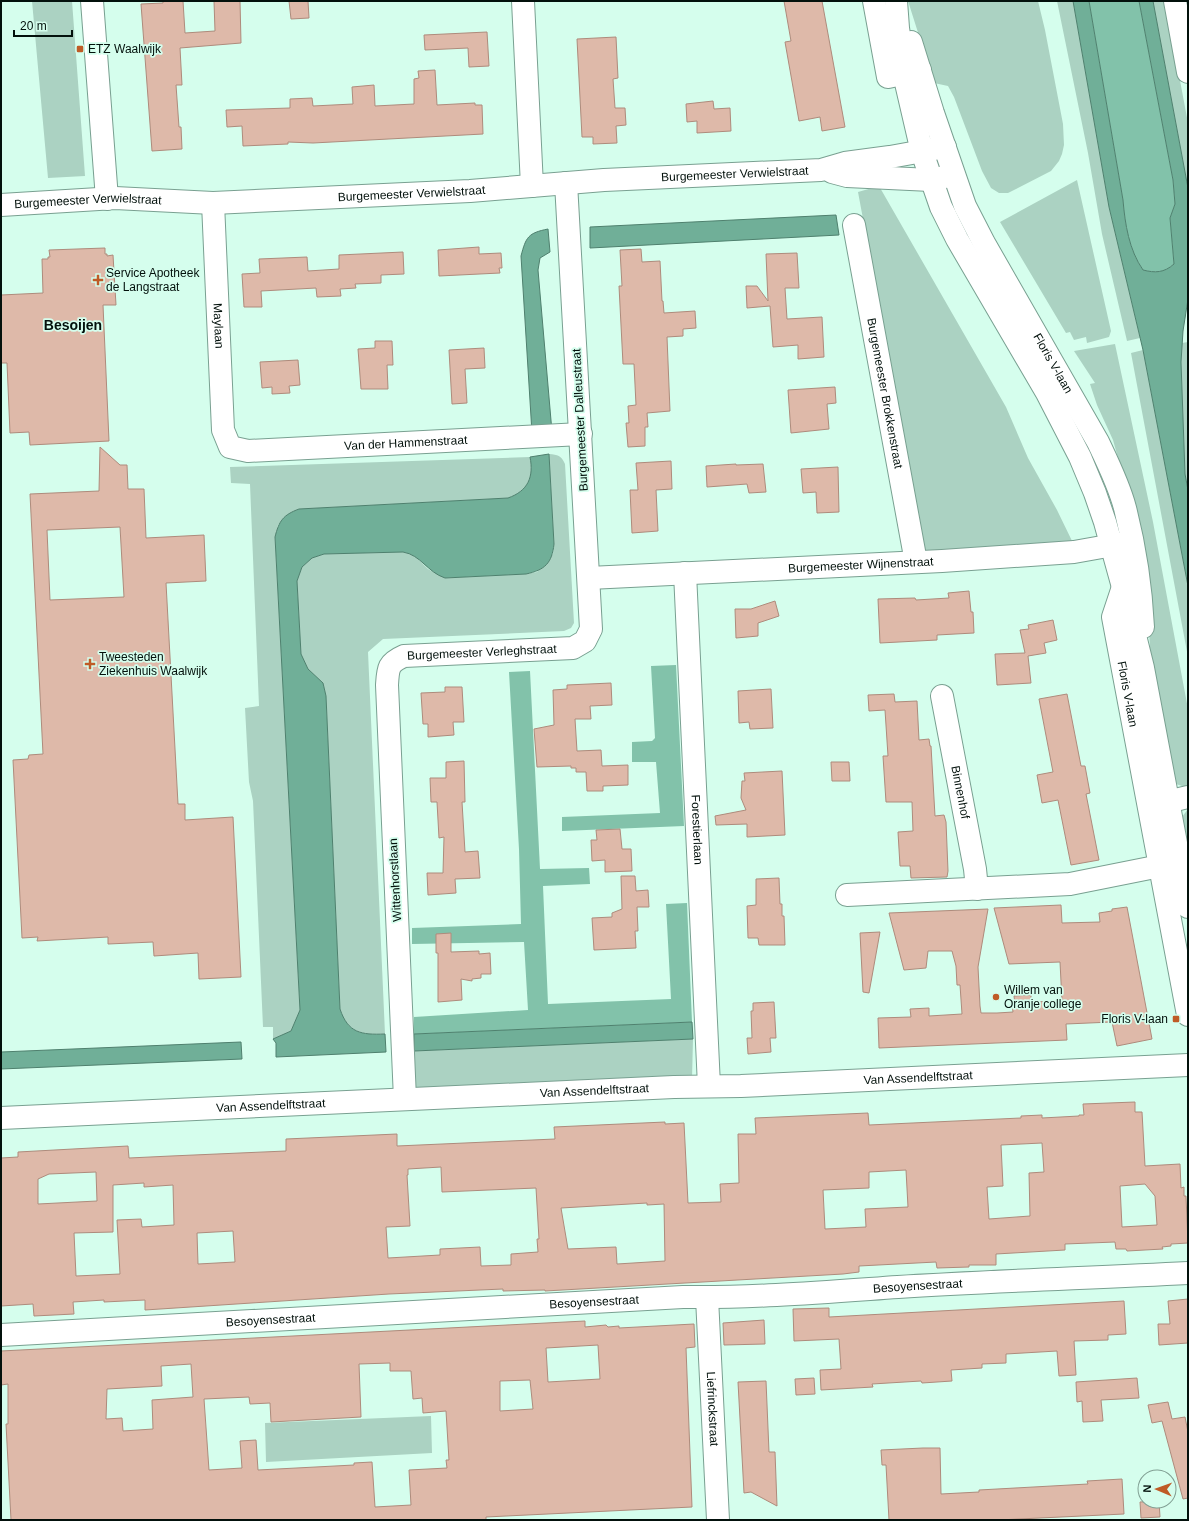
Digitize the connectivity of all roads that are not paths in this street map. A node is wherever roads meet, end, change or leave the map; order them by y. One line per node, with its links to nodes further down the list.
1 (92, 1): 15 (street)
2 (523, 1): 14 (street)
3 (874, 1): 6 (street)
4 (897, 1): 6 (street, Floris V-laan)
5 (1175, 1): 7 (street)
6 (912, 72): 8 (street, Floris V-laan); 9 (street, Floris V-laan)
7 (1188, 72)
8 (945, 148): 9 (street, Burgemeester Verwielstraat); 11 (street, Floris V-laan)
9 (922, 152): 10 (street, Burgemeester Verwielstraat); 12 (street, Floris V-laan)
10 (821, 170): 12 (street, Burgemeester Verwielstraat); 13 (street, Burgemeester Verwielstraat)
11 (954, 175): 12 (street, Burgemeester Verwielstraat); 21 (street, Floris V-laan)
12 (931, 180): 21 (street, Floris V-laan)
13 (566, 183): 14 (street, Burgemeester Verwielstraat); 19 (street, Burgemeester Dalleustraat)
14 (532, 186): 16 (street, Burgemeester Verwielstraat)
15 (107, 199): 16 (street, Burgemeester Verwielstraat); 17 (street, Burgemeester Verwielstraat)
16 (213, 203): 20 (street, Maylaan)
17 (1, 205)
18 (854, 225): 22 (street, Burgemeester Brokkenstraat)
19 (581, 434): 20 (street, Van der Hammenstraat); 24 (street, Burgemeester Dalleustraat)
20 (230, 447)
21 (1122, 544): 22 (street, Burgemeester Wijnenstraat); 25 (street, Floris V-laan); 28 (street, Floris V-laan)
22 (916, 562): 23 (street, Burgemeester Wijnenstraat)
23 (685, 573): 24 (street, Burgemeester Wijnenstraat); 37 (street, Forestierlaan)
24 (589, 578): 26 (street, Burgemeester Dalleustraat)
25 (1123, 587): 28 (street, Floris V-laan); 31 (street, Floris V-laan)
26 (573, 648): 27 (street, Burgemeester Verleghstraat)
27 (393, 661): 38 (street, Wittenhorstlaan)
28 (1143, 668): 30 (street, Floris V-laan)
29 (942, 696): 32 (street, Binnenhof)
30 (1178, 799): 34 (street, Floris V-laan)
31 (1160, 866): 32 (street); 35 (street, Floris V-laan)
32 (976, 889): 33 (street)
33 (847, 895)
34 (1188, 907)
35 (1188, 1015)
36 (1188, 1065): 37 (street, Van Assendelftstraat)
37 (709, 1086): 38 (street, Van Assendelftstraat)
38 (405, 1099): 39 (street, Van Assendelftstraat)
39 (1, 1118)
40 (1188, 1273): 41 (street, Besoyensestraat)
41 (707, 1298): 42 (street, Besoyensestraat); 43 (street, Liefrinckstraat)
42 (1, 1335)
43 (718, 1520)

